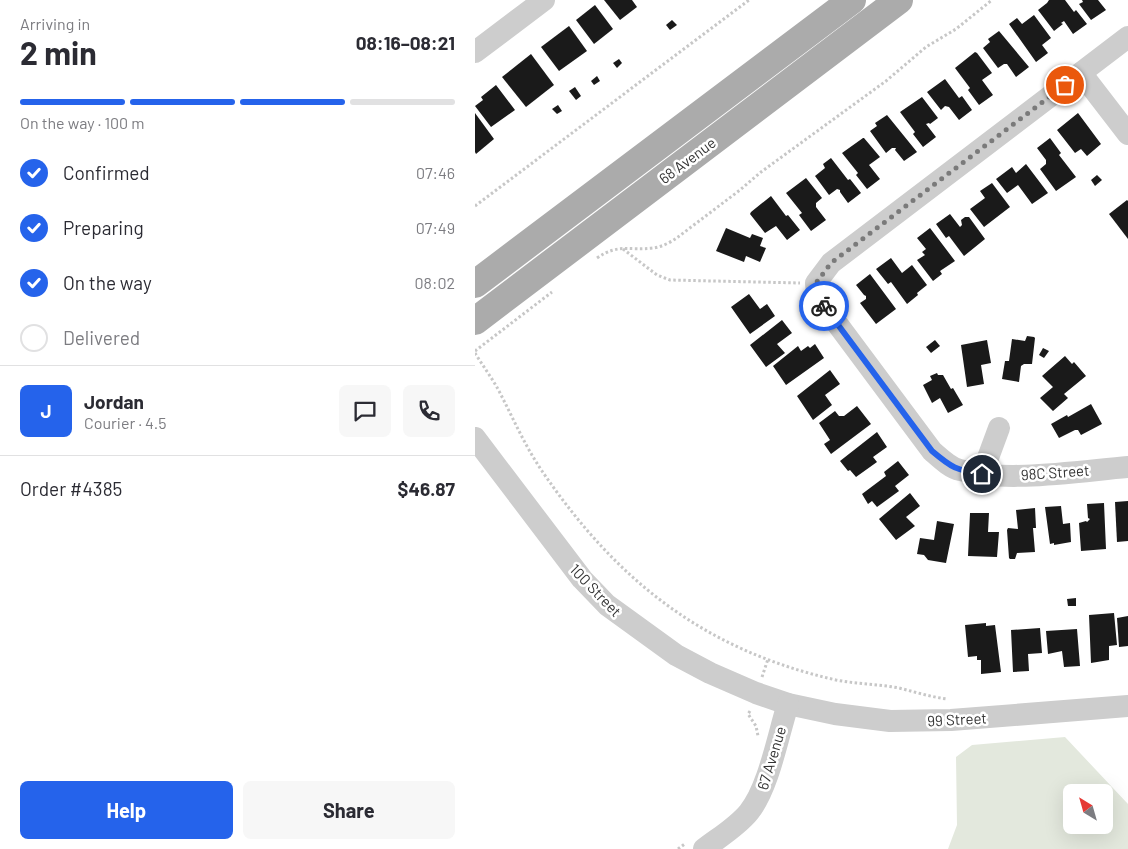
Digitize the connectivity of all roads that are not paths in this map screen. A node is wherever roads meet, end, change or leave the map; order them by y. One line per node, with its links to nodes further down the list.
1 (544, 0): 5 (street)
2 (852, 0): 8 (main road, 68 Avenue)
3 (899, 0): 9 (main road, 68 Avenue)
4 (1128, 38): 6 (street)
5 (475, 52)
6 (1081, 73): 7 (street); 13 (street, 98C Street)
7 (1128, 134)
8 (475, 284)
9 (475, 321)
10 (999, 428): 13 (street)
11 (475, 438): 14 (street, 100 Street)
12 (1128, 467): 13 (street, 98C Street)
13 (982, 474)
14 (788, 704): 15 (street, 99 Street); 16 (street, 67 Avenue)
15 (1128, 706)
16 (698, 843)

